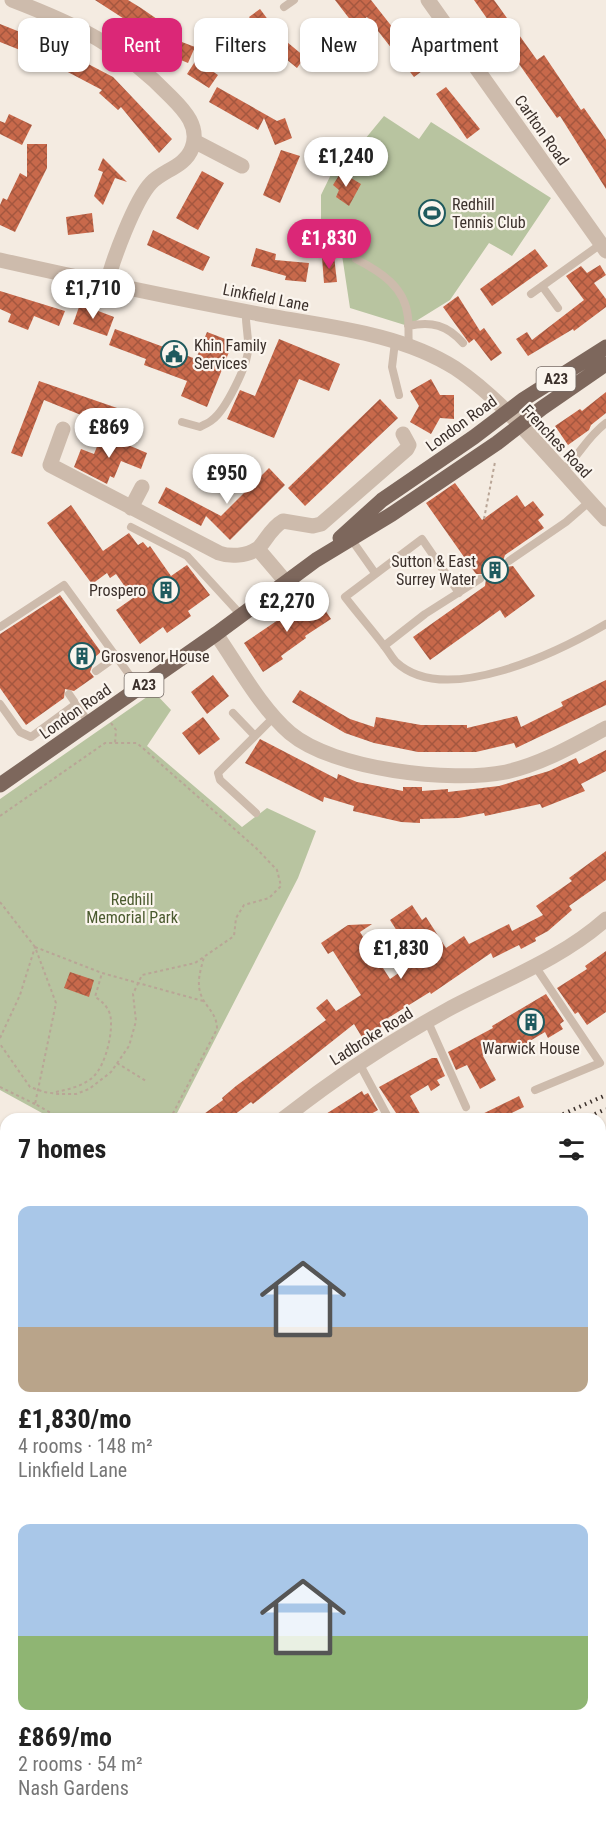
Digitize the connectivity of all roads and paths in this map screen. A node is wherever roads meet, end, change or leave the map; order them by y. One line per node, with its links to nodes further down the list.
1 (12, 0): 5 (street)
2 (294, 0): 4 (lane)
3 (428, 0): 7 (street, Carlton Road)
4 (284, 7)
5 (194, 141): 6 (street); 10 (street)
6 (242, 166)
7 (603, 247): 11 (lane)
8 (356, 259): 15 (lane)
9 (0, 260): 10 (street, Linkfield Lane)
10 (107, 284): 14 (street, Linkfield Lane)
11 (542, 286): 12 (lane); 13 (lane)
12 (531, 294)
13 (558, 308)
14 (246, 311): 17 (street, Linkfield Lane); 22 (lane)
15 (408, 326): 16 (lane); 17 (lane)
16 (463, 343)
17 (402, 344): 20 (lane); 21 (street, Linkfield Lane)
18 (606, 346): 21 (main road, London Road / A23)
19 (606, 364): 24 (main road, London Road / A23)
20 (399, 395)
21 (507, 412): 24 (street, Frenches Road); 37 (main road, London Road / A23)
22 (182, 422)
23 (606, 423): 28 (lane)
24 (519, 426): 28 (street, Frenches Road); 35 (main road, London Road / A23)
25 (63, 429): 31 (street)
26 (403, 434): 36 (street)
27 (496, 453): 32 (path)
28 (560, 472): 30 (street, Frenches Road)
29 (142, 487): 31 (street)
30 (589, 502): 33 (street, Frenches Road); 38 (lane)
31 (131, 508): 36 (street)
32 (484, 519)
33 (606, 519)
34 (131, 527): 43 (lane)
35 (351, 539): 37 (main road, London Road / A23); 39 (lane)
36 (258, 549): 41 (street)
37 (316, 560): 41 (main road, London Road / A23)
38 (509, 561)
39 (375, 573): 42 (lane); 47 (lane)
40 (480, 579): 42 (lane)
41 (286, 582): 43 (main road, London Road / A23)
42 (459, 593): 47 (lane)
43 (241, 615): 46 (main road, London Road / A23)
44 (606, 624): 47 (lane)
45 (0, 627): 48 (lane)
46 (216, 634): 50 (main road, London Road / A23); 56 (street)
47 (384, 646)
48 (117, 656): 49 (lane); 50 (lane)
49 (96, 671)
50 (139, 688): 54 (main road, London Road / A23)
51 (69, 694): 53 (lane)
52 (0, 704): 53 (lane)
53 (76, 704): 57 (lane)
54 (104, 713): 57 (main road, London Road / A23); 60 (path)
55 (232, 713): 59 (lane)
56 (274, 717): 58 (street); 59 (lane)
57 (89, 723): 61 (main road, London Road / A23)
58 (606, 728)
59 (255, 736): 62 (lane)
60 (115, 743): 63 (path); 67 (path)
61 (0, 785)
62 (256, 813)
63 (0, 816)
64 (0, 902): 66 (path)
65 (606, 919): 68 (street, Ladbroke Road)
66 (35, 948): 69 (path); 73 (path); 79 (path)
67 (204, 957): 70 (path); 71 (path)
68 (535, 966): 72 (street, Ladbroke Road); 80 (lane)
69 (102, 973): 70 (path); 81 (path)
70 (139, 983): 71 (path); 75 (path)
71 (204, 1001): 85 (path)
72 (428, 1022): 76 (street, Ladbroke Road); 83 (lane)
73 (0, 1038)
74 (0, 1044): 79 (path)
75 (117, 1063): 77 (path); 81 (path)
76 (359, 1063): 86 (street, Ladbroke Road); 87 (lane)
77 (146, 1081)
78 (0, 1087): 82 (path)
79 (38, 1090): 81 (path); 82 (path)
80 (535, 1090)
81 (53, 1093)
82 (37, 1105): 84 (path)
83 (466, 1107)
84 (51, 1113)
85 (173, 1113)
86 (291, 1113)
87 (386, 1113)
88 (606, 1191): 89 (path)
89 (606, 1199)

